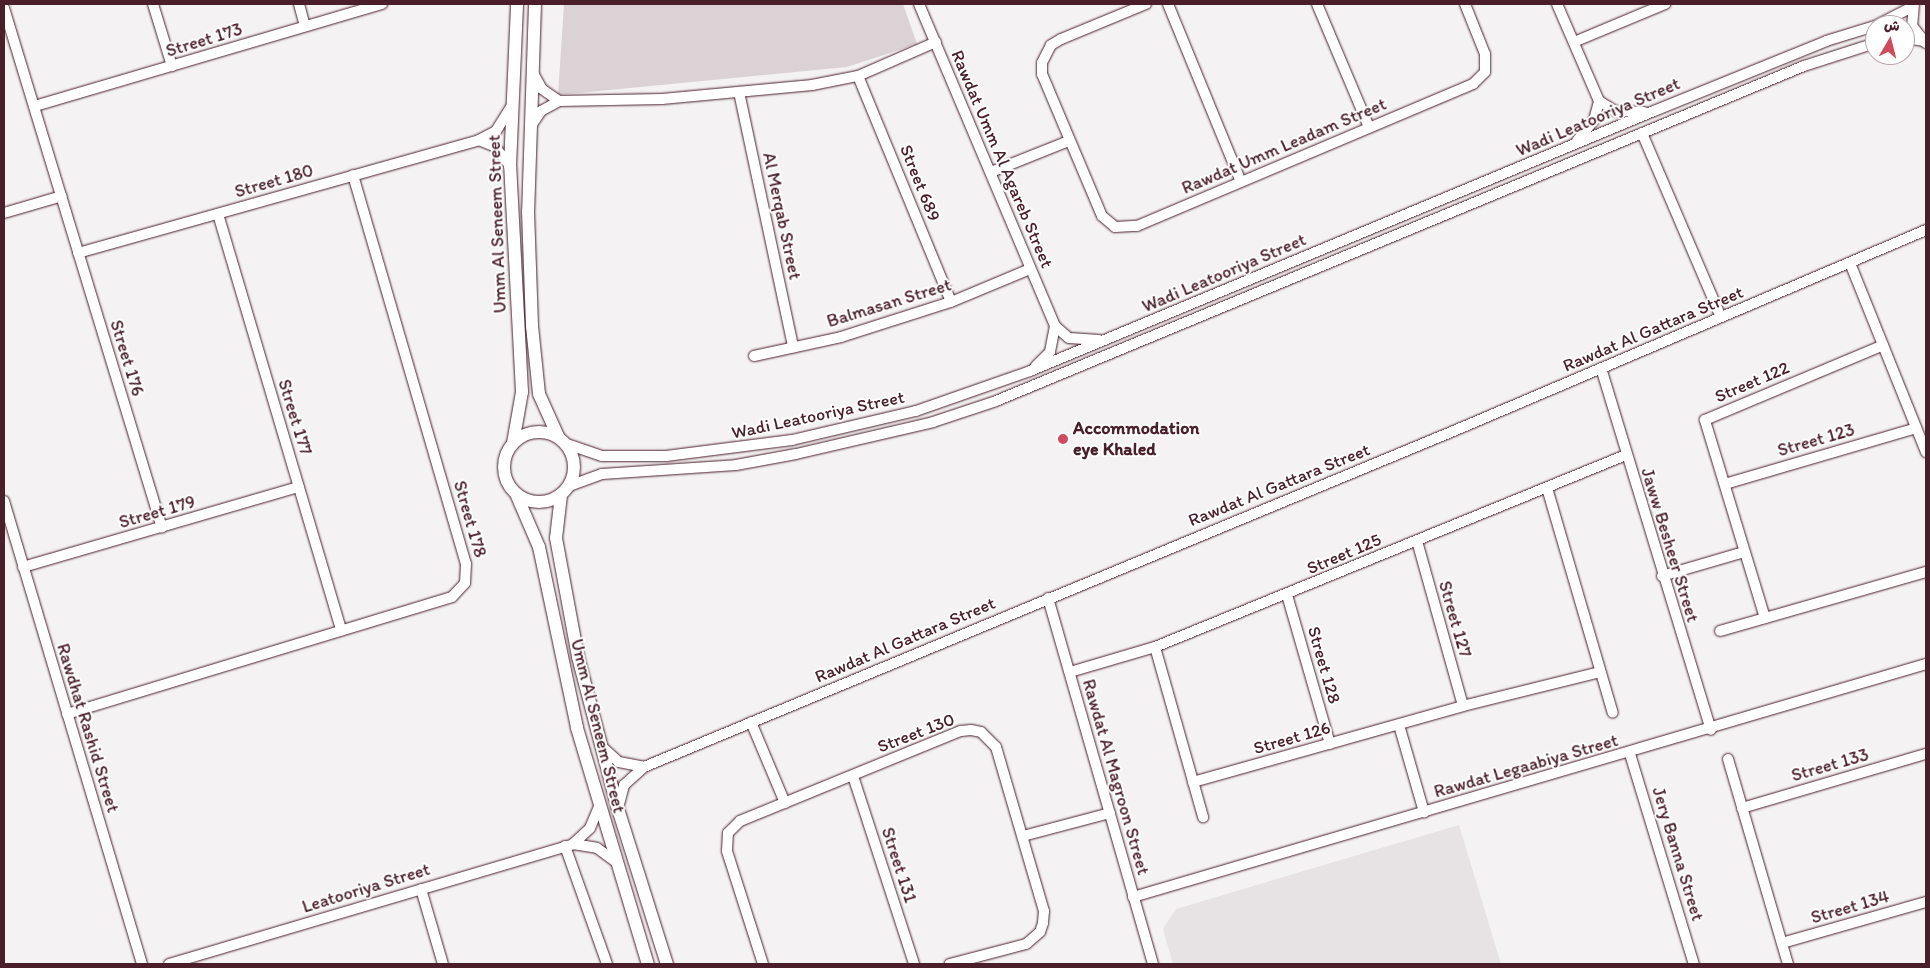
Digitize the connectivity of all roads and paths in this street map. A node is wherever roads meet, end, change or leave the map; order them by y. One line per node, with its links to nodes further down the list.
1 (153, 4): 22 (street)
2 (299, 4): 16 (street)
3 (382, 4): 16 (street, Street 173)
4 (517, 4): 29 (main road, Umm Al Seneem Street)
5 (535, 4): 23 (main road, Umm Al Seneem Street)
6 (1146, 4): 35 (street, Rawdat Umm Leadam Street)
7 (1168, 4): 40 (street)
8 (1317, 4): 31 (street)
9 (1465, 4): 31 (street, Rawdat Umm Leadam Street)
10 (1557, 4): 19 (street)
11 (922, 5): 18 (street, Rawdat Umm Al Agareb Street)
12 (1659, 5): 19 (street)
13 (1913, 5): 15 (street, Wadi Leatooriya Street); 20 (street)
14 (4, 8): 28 (street, Street 176)
15 (1894, 15)
16 (305, 26): 22 (street, Street 173)
17 (1865, 29): 30 (street, Wadi Leatooriya Street)
18 (936, 42): 24 (street); 38 (street, Rawdat Umm Al Agareb Street)
19 (1574, 42): 27 (street)
20 (1924, 42)
21 (1865, 46): 33 (street, Wadi Leatooriya Street)
22 (172, 66): 28 (street, Street 173)
23 (532, 70): 26 (street); 32 (main road, Umm Al Seneem Street)
24 (858, 76): 25 (street); 48 (street, Street 689)
25 (739, 92): 26 (street); 53 (street, Al Merqab Street)
26 (559, 101): 32 (street)
27 (1599, 101): 30 (street); 36 (street)
28 (35, 106): 41 (street, Street 176)
29 (512, 106): 34 (street, Street 180); 37 (main road, Umm Al Seneem Street)
30 (1654, 111): 36 (street, Wadi Leatooriya Street)
31 (1368, 127): 40 (street, Rawdat Umm Leadam Street)
32 (530, 129): 58 (main road, Umm Al Seneem Street)
33 (1642, 133): 49 (street); 65 (street, Wadi Leatooriya Street)
34 (479, 140): 37 (street); 39 (street, Street 180)
35 (1069, 142): 38 (street); 40 (street, Rawdat Umm Leadam Street)
36 (1572, 146): 51 (street, Wadi Leatooriya Street)
37 (510, 166): 59 (main road, Umm Al Seneem Street)
38 (991, 172): 47 (street, Rawdat Umm Al Agareb Street)
39 (353, 175): 43 (street, Street 180); 77 (street, Street 178)
40 (1241, 182)
41 (62, 196): 42 (street); 45 (street, Street 176)
42 (4, 213)
43 (218, 214): 45 (street, Street 180); 63 (street, Street 177)
44 (1926, 230): 46 (street, Rawdat Al Gattara Street)
45 (78, 253): 68 (street, Street 176)
46 (1850, 263): 49 (street, Rawdat Al Gattara Street); 52 (street)
47 (1030, 270): 48 (street, Balmasan Street); 50 (street, Rawdat Umm Al Agareb Street)
48 (951, 302): 53 (street, Balmasan Street)
49 (1721, 317): 55 (street, Rawdat Al Gattara Street)
50 (1055, 326): 51 (street); 56 (street)
51 (1108, 340): 56 (street, Wadi Leatooriya Street)
52 (1882, 345): 57 (street); 62 (street, Street 122)
53 (792, 347): 54 (street, Balmasan Street)
54 (754, 356)
55 (1601, 368): 61 (street, Jaww Besheer Street); 75 (street, Rawdat Al Gattara Street)
56 (1030, 371): 58 (street, Wadi Leatooriya Street)
57 (1916, 428): 60 (street); 62 (street, Street 123)
58 (561, 440): 59 (main road); 65 (main road)
59 (513, 443): 66 (main road)
60 (1926, 452)
61 (1626, 455): 64 (street, Street 125); 73 (street, Jaww Besheer Street)
62 (1725, 484): 70 (street, Street 122)
63 (299, 487): 68 (street, Street 179); 77 (street, Street 177)
64 (1546, 488): 69 (street, Street 125); 82 (street)
65 (565, 490): 66 (main road); 90 (main road, Umm Al Seneem Street)
66 (517, 496): 98 (main road, Umm Al Seneem Street)
67 (4, 501): 71 (street, Rawdhat Rashid Street)
68 (162, 528): 71 (street, Street 179)
69 (1417, 541): 74 (street, Street 125); 83 (street, Street 127)
70 (1744, 552): 73 (street); 76 (street, Street 122)
71 (24, 567): 85 (street, Rawdhat Rashid Street)
72 (1926, 572): 76 (street)
73 (1662, 576): 88 (street, Jaww Besheer Street)
74 (1286, 595): 79 (street, Street 125); 89 (street, Street 128)
75 (1048, 598): 81 (street, Rawdat Al Magroon Street); 86 (street, Rawdat Al Gattara Street)
76 (1765, 618): 78 (street)
77 (341, 630): 85 (street, Street 178)
78 (1720, 631)
79 (1155, 647): 81 (street, Street 125); 96 (street)
80 (1926, 664): 88 (street, Rawdat Legaabiya Street)
81 (1070, 672): 102 (street, Rawdat Al Magroon Street)
82 (1600, 672): 83 (street, Street 126); 84 (street)
83 (1463, 706): 87 (street, Street 126)
84 (1612, 713)
85 (67, 714): 112 (street, Rawdhat Rashid Street)
86 (751, 722): 94 (street, Rawdat Al Gattara Street); 97 (street)
87 (1399, 725): 89 (street, Street 126); 101 (street)
88 (1711, 730): 91 (street, Rawdat Legaabiya Street)
89 (1330, 744): 96 (street, Street 126)
90 (601, 745): 94 (street); 100 (main road, Umm Al Seneem Street)
91 (1630, 754): 101 (street, Rawdat Legaabiya Street); 122 (street, Jery Banna Street)
92 (1926, 754): 99 (street, Street 133)
93 (1728, 759): 99 (street)
94 (644, 767): 100 (street, Rawdat Al Gattara Street)
95 (853, 776): 97 (street, Street 130); 104 (street, Street 130); 119 (street, Street 131)
96 (1193, 782): 103 (street)
97 (785, 803): 118 (street, Street 130)
98 (599, 807): 105 (street, Leatooriya Street); 106 (main road, Umm Al Seneem Street)
99 (1742, 808): 110 (street)
100 (618, 809): 117 (main road, Umm Al Seneem Street)
101 (1424, 812): 108 (street, Rawdat Legaabiya Street)
102 (1110, 813): 104 (street); 108 (street, Rawdat Al Magroon Street)
103 (1203, 818)
104 (1023, 836): 111 (street, Street 130)
105 (569, 845): 106 (street, Leatooriya Street); 107 (street, Leatooriya Street); 115 (street)
106 (616, 862): 116 (main road, Umm Al Seneem Street)
107 (421, 889): 113 (street, Leatooriya Street); 114 (street)
108 (1133, 897): 121 (street, Rawdat Al Magroon Street)
109 (1926, 902): 110 (street, Street 134)
110 (1782, 943): 123 (street)
111 (985, 960): 120 (street, Street 130)
112 (142, 964)
113 (169, 964)
114 (443, 964)
115 (607, 964)
116 (648, 964)
117 (667, 964)
118 (763, 964)
119 (914, 964)
120 (950, 964)
121 (1152, 964)
122 (1694, 964)
123 (1788, 964)

